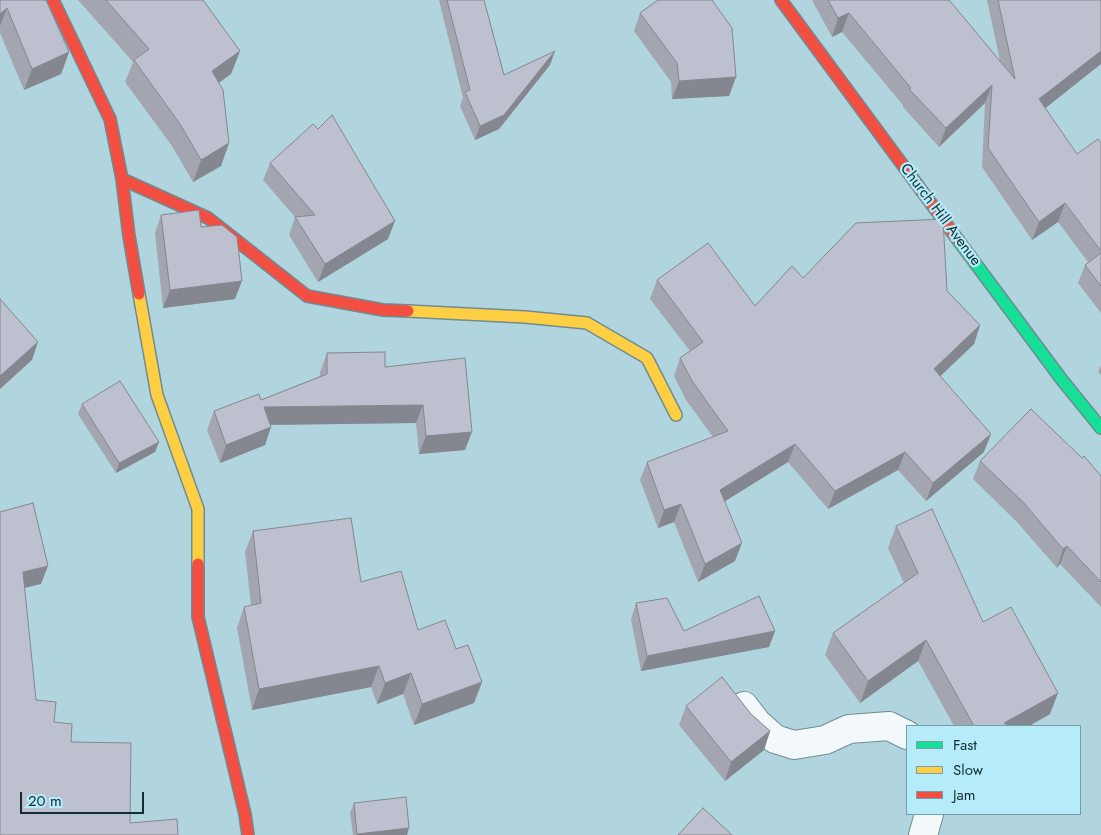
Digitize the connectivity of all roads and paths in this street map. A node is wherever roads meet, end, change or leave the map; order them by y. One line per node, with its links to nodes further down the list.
1 (53, 0): 3 (street)
2 (781, 0): 5 (street, Church Hill Avenue)
3 (122, 179): 4 (street); 9 (street)
4 (676, 415)
5 (1101, 428)
6 (729, 687): 7 (street)
7 (906, 734)
8 (929, 815): 10 (street)
9 (248, 835)
10 (923, 835)

